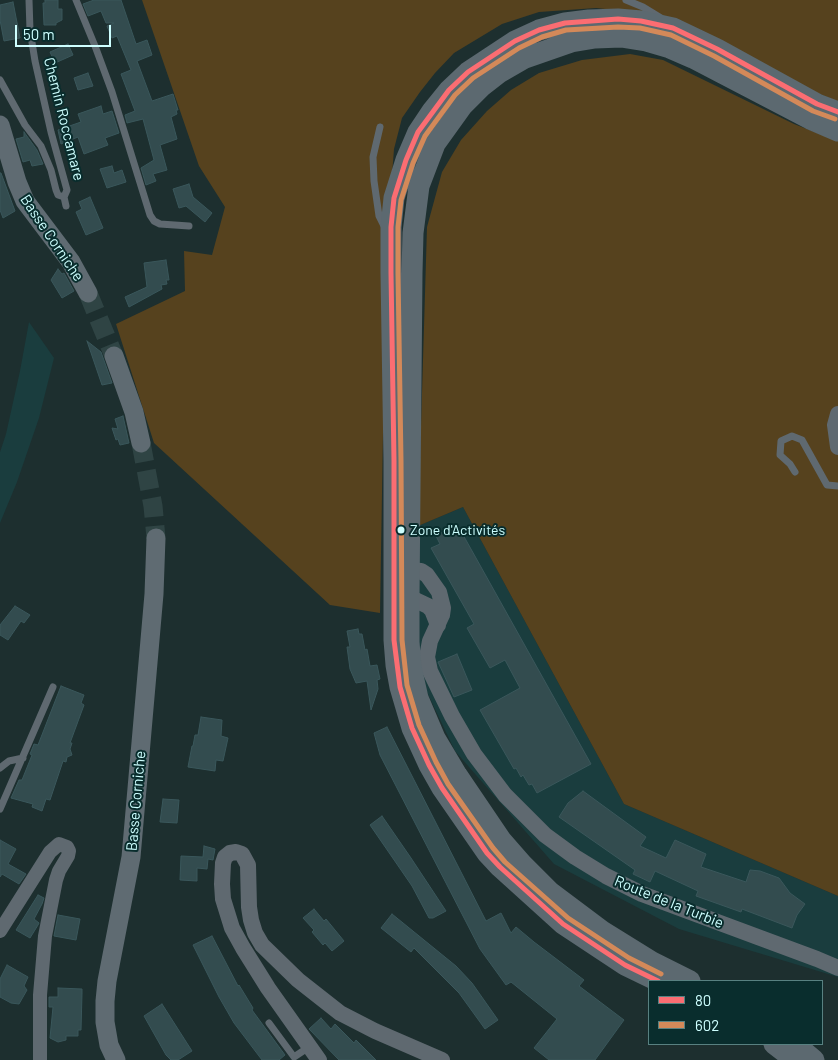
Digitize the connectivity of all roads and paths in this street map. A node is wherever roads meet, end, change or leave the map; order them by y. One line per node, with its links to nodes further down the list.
1 (29, 0): 10 (lane, Chemin Roccamare)
2 (76, 0): 12 (lane)
3 (626, 0): 4 (lane)
4 (673, 28): 6 (main road); 13 (main road)
5 (0, 80): 10 (lane, Chemin Roccamare)
6 (838, 112)
7 (0, 125): 14 (main road, Basse Corniche)
8 (380, 127): 13 (lane)
9 (838, 131): 22 (main road)
10 (64, 197): 11 (lane)
11 (66, 206)
12 (189, 226)
13 (391, 234): 22 (main road)
14 (88, 293)
15 (114, 356): 17 (main road)
16 (838, 414): 18 (street)
17 (141, 443)
18 (838, 447)
19 (795, 472): 20 (lane)
20 (838, 486)
21 (156, 538): 37 (main road, Basse Corniche)
22 (403, 588): 23 (street); 23 (street, Route de la Turbie); 30 (main road); 31 (main road)
23 (438, 624): 29 (street, Route de la Turbie)
24 (53, 687): 25 (lane)
25 (23, 758): 26 (lane); 27 (lane)
26 (0, 768)
27 (0, 809)
28 (0, 932): 36 (street)
29 (838, 968)
30 (656, 980)
31 (688, 980)
32 (269, 1023): 33 (lane)
33 (306, 1040): 38 (street); 39 (street)
34 (775, 1045): 40 (main road)
35 (795, 1045): 41 (main road)
36 (40, 1060)
37 (116, 1060)
38 (319, 1060)
39 (442, 1060)
40 (795, 1060)
41 (814, 1060)

